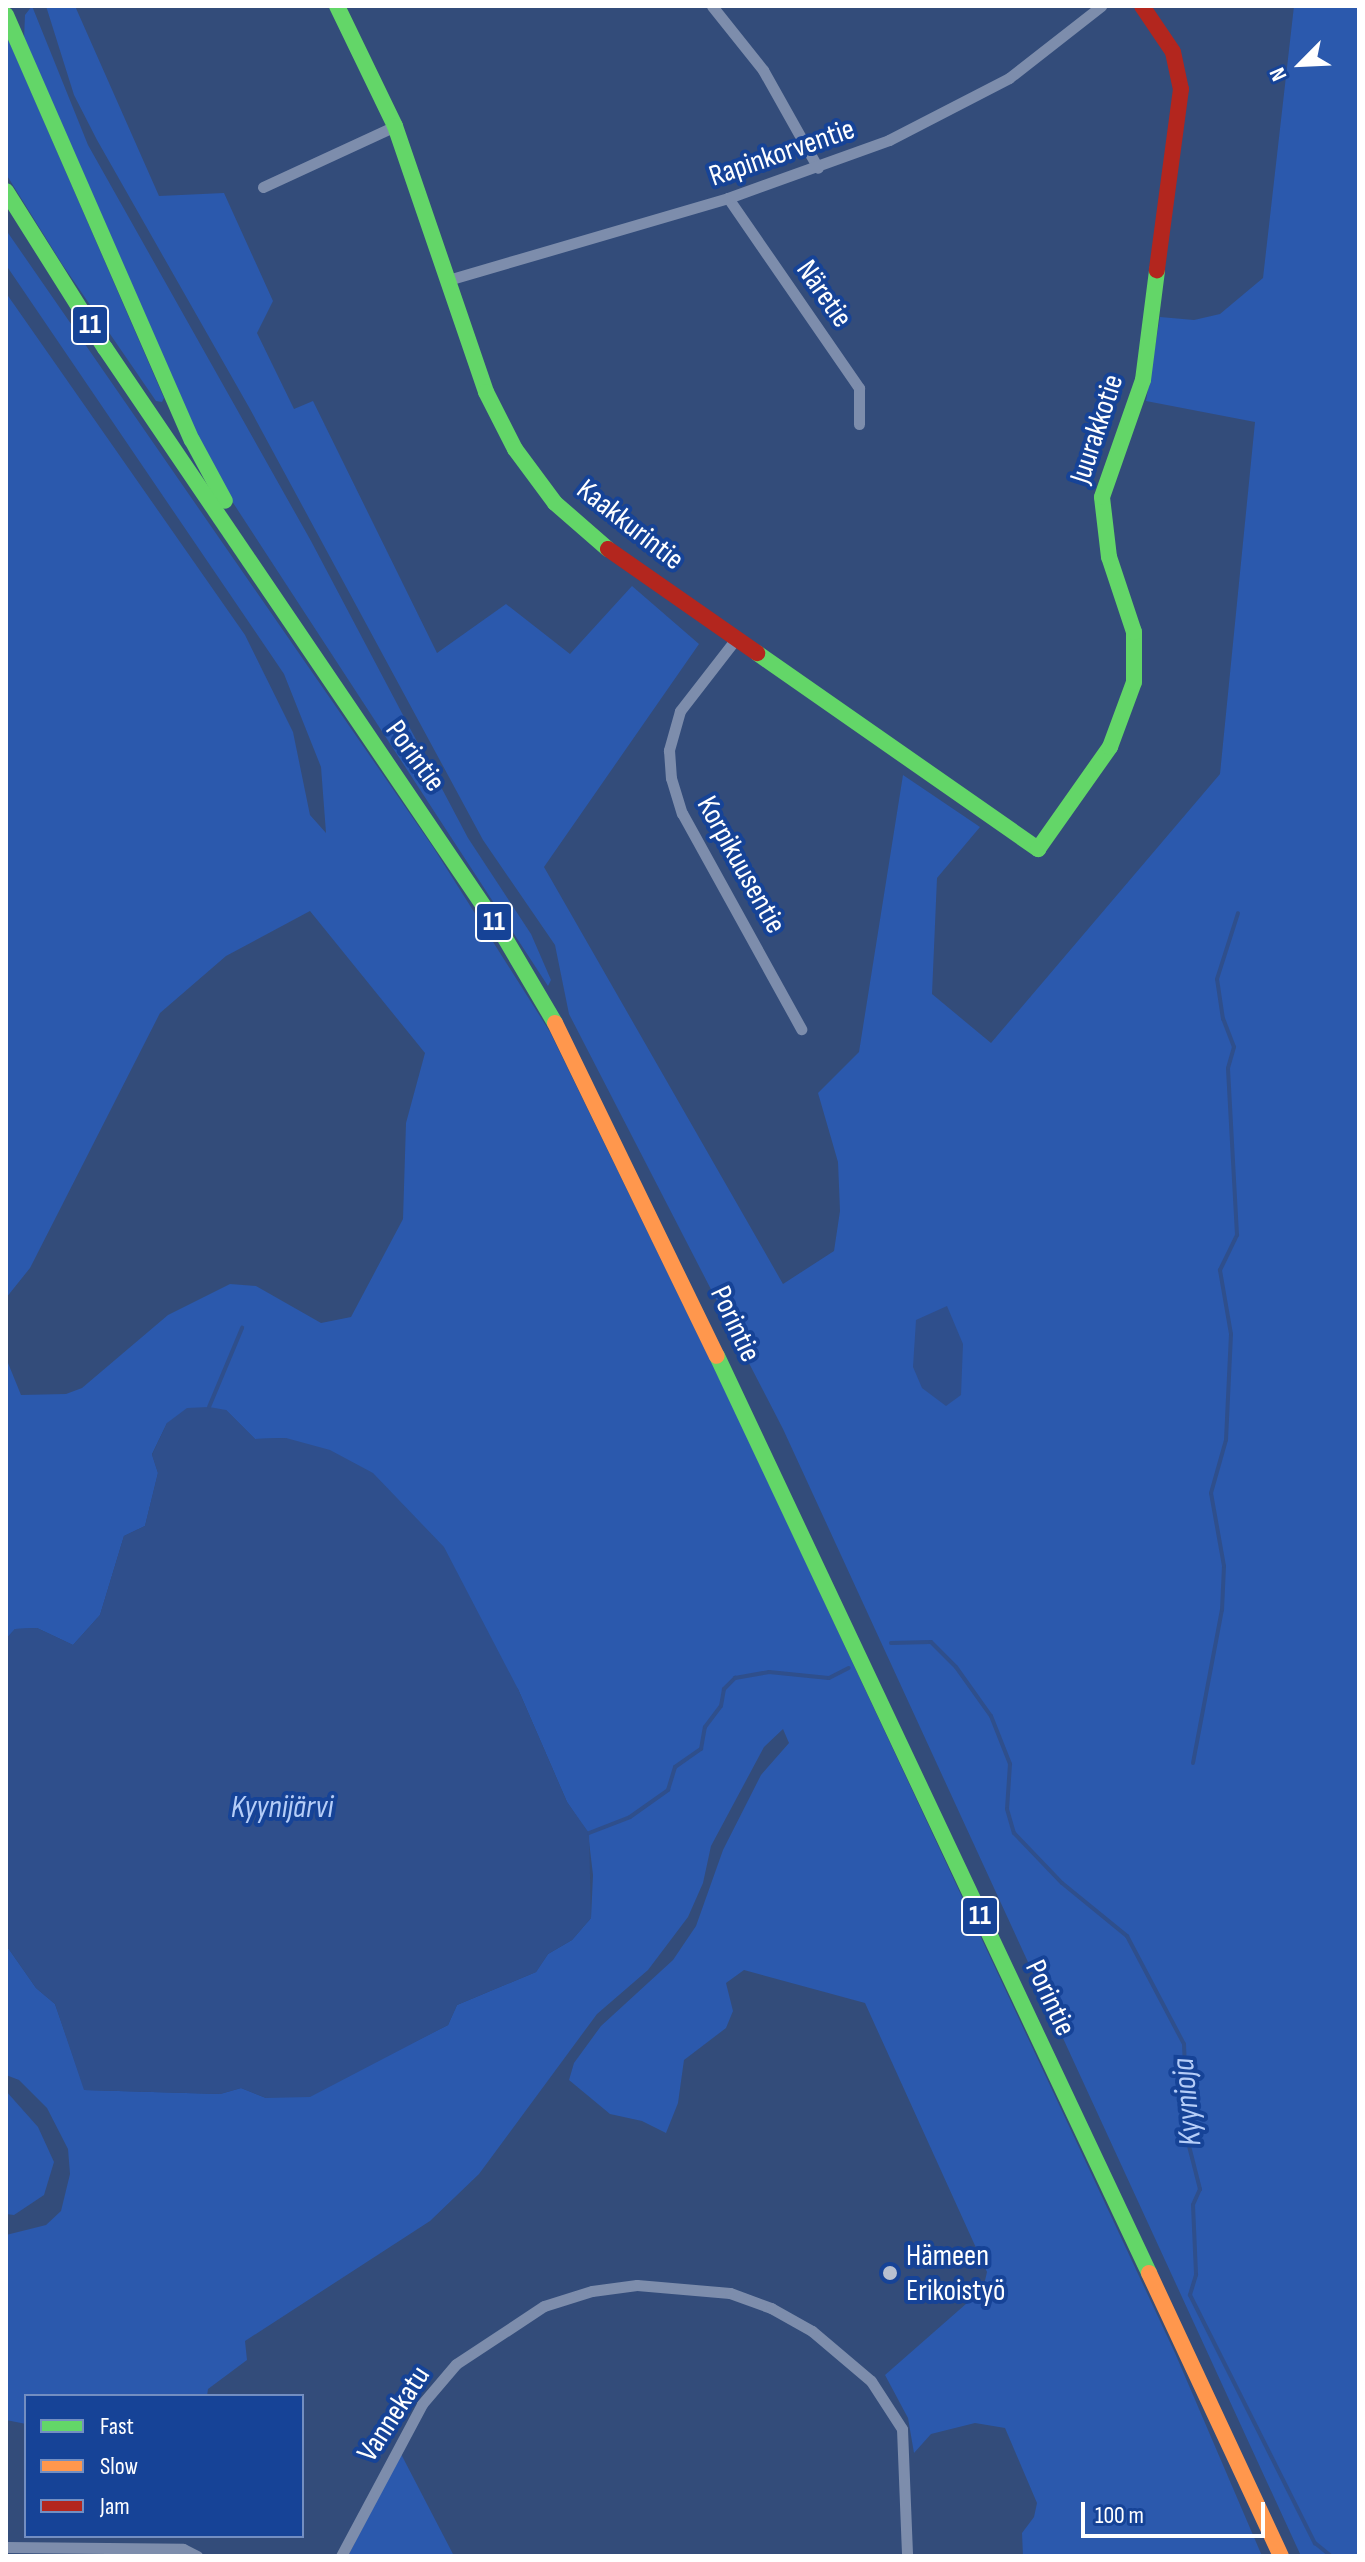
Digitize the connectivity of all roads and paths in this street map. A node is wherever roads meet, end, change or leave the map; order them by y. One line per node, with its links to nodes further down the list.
1 (337, 6): 6 (main road, Kaakkurintie)
2 (712, 6): 7 (street)
3 (1101, 6): 7 (street, Rapinkorventie)
4 (1142, 6): 15 (main road, Juurakkotie)
5 (6, 15): 13 (main road)
6 (395, 126): 8 (street); 11 (main road, Kaakkurintie)
7 (818, 168): 10 (street, Rapinkorventie)
8 (263, 187)
9 (6, 191): 13 (main road, Porintie / 11)
10 (728, 198): 11 (street, Rapinkorventie); 12 (street, Näretie)
11 (448, 280): 14 (main road, Kaakkurintie)
12 (859, 424)
13 (270, 590): 21 (main road, Porintie / 11)
14 (735, 640): 15 (main road, Kaakkurintie); 16 (street, Korpikuusentie)
15 (1038, 849)
16 (801, 1029)
17 (6, 2547): 18 (street)
18 (197, 2556)
19 (341, 2556): 20 (street, Vannekatu)
20 (907, 2556)
21 (1281, 2556)

